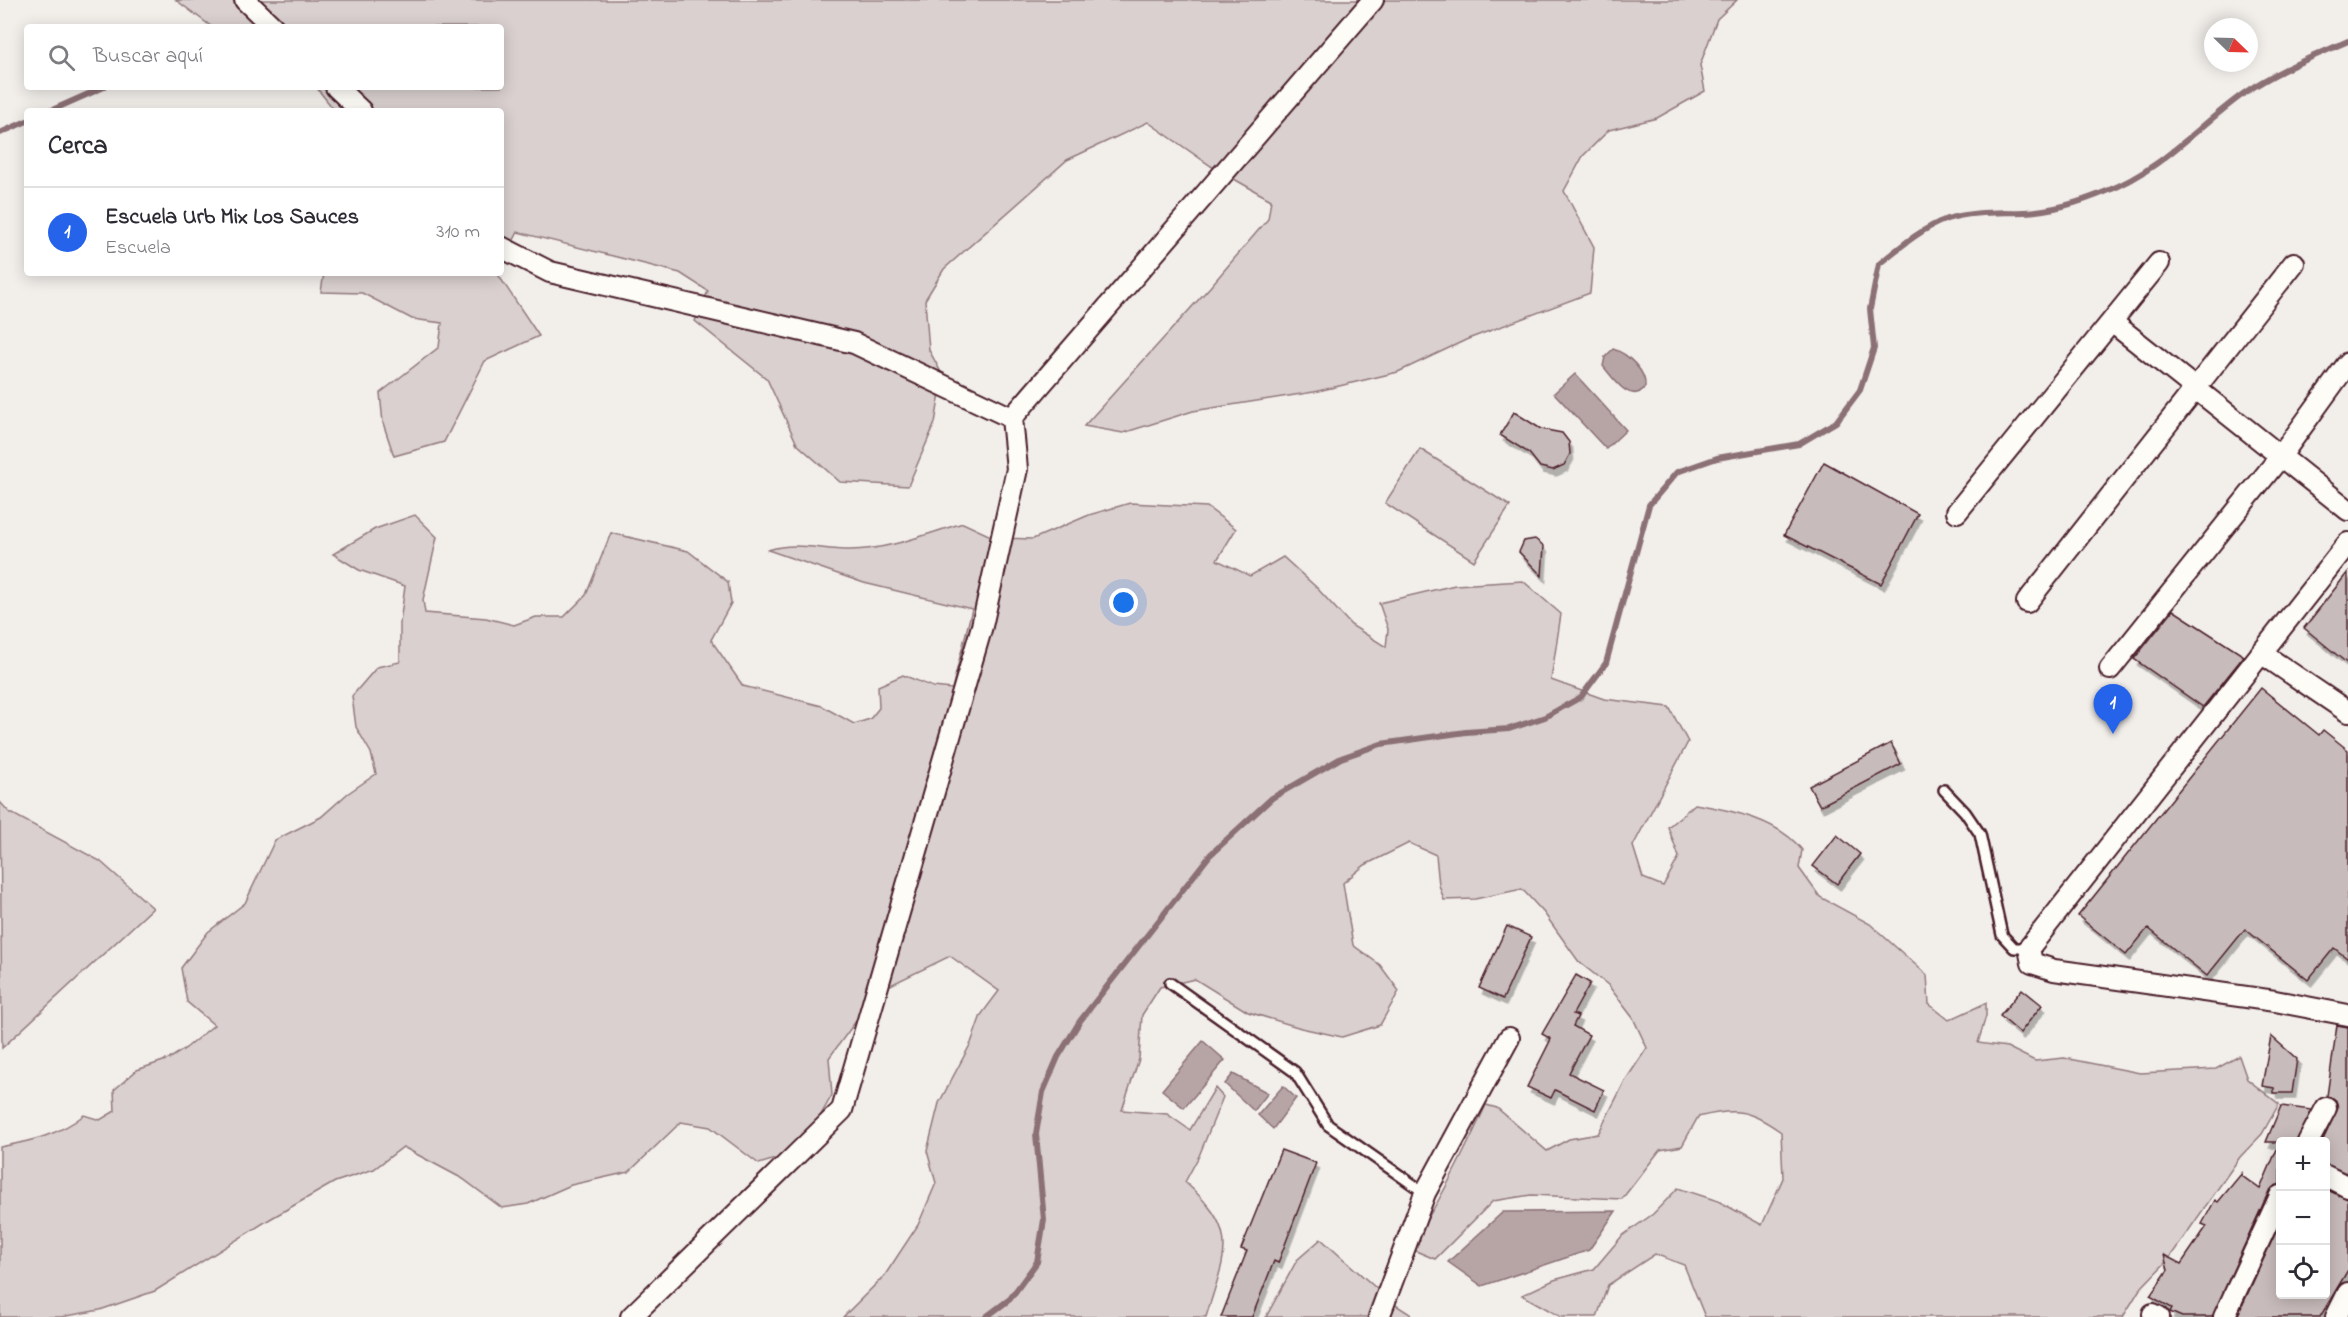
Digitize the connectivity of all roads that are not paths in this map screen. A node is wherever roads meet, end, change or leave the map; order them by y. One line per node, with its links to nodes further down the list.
1 (245, 0): 3 (street)
2 (1372, 0): 12 (street)
3 (270, 24)
4 (339, 90): 5 (street)
5 (358, 108)
6 (504, 249): 12 (street)
7 (2160, 263): 9 (street)
8 (2294, 263): 11 (street)
9 (2112, 322): 11 (street); 15 (street)
10 (2348, 363): 13 (street)
11 (2195, 388): 13 (street); 17 (street)
12 (1012, 418): 32 (street)
13 (2280, 457): 14 (street); 19 (street)
14 (2348, 510)
15 (1957, 512)
16 (2348, 543): 18 (street)
17 (2027, 602)
18 (2261, 653): 20 (street); 22 (street)
19 (2110, 669)
20 (2348, 712)
21 (1944, 790): 22 (lane)
22 (2029, 948): 24 (street)
23 (1170, 983): 30 (lane)
24 (2348, 1015)
25 (1509, 1038): 30 (street)
26 (2326, 1108): 27 (street)
27 (2311, 1137)
28 (2330, 1178): 29 (street)
29 (2348, 1187)
30 (1425, 1193): 33 (street)
31 (2276, 1205): 34 (street)
32 (631, 1317)
33 (1379, 1317)
34 (2224, 1317)

